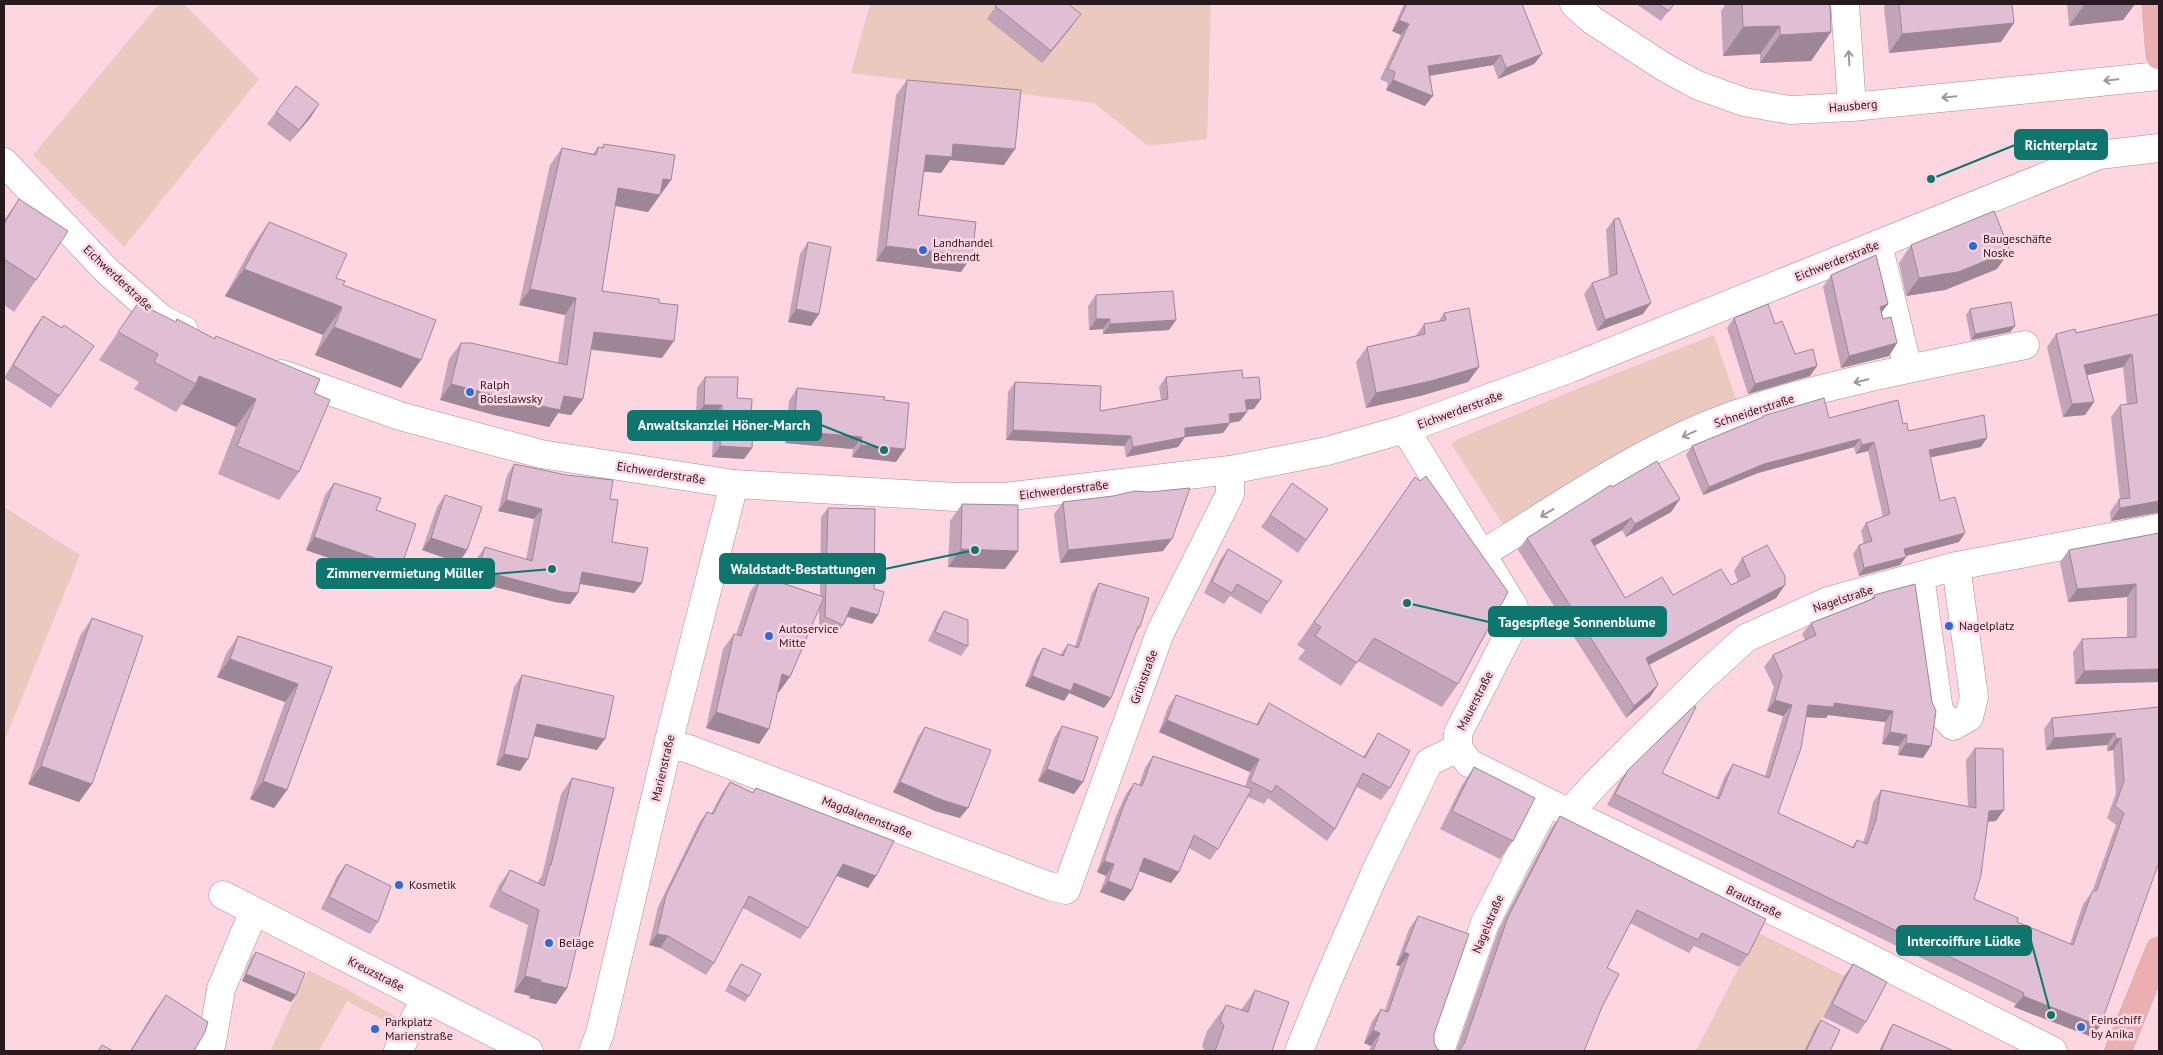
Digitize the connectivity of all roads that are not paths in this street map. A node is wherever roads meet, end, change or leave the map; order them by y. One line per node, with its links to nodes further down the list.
1 (1574, 4): 6 (street, Hausberg)
2 (1845, 4): 6 (street, one-way to 2)
3 (2155, 4): 4 (main road)
4 (2159, 55)
5 (2159, 76): 6 (street, Hausberg, one-way to 6)
6 (1852, 107)
7 (2159, 148): 9 (street, Eichwerderstraße)
8 (4, 162): 10 (street, Eichwerderstraße)
9 (1878, 244): 13 (street); 14 (street, Eichwerderstraße)
10 (206, 342)
11 (2025, 344): 13 (street, Schneiderstraße)
12 (259, 366): 16 (street, Eichwerderstraße)
13 (1908, 369): 18 (street, Schneiderstraße, one-way to 18)
14 (1405, 430): 15 (street, Eichwerderstraße); 18 (street, Mauerstraße)
15 (1230, 470): 16 (street, Eichwerderstraße); 24 (street, Grünstraße)
16 (734, 484): 21 (street, Marienstraße)
17 (2159, 528): 19 (street, Nagelstraße)
18 (1482, 554): 22 (street, Mauerstraße)
19 (1956, 566): 20 (street, Nagelstraße); 20 (street)
20 (1920, 576): 23 (street, Nagelstraße)
21 (668, 744): 24 (street, Magdalenenstraße); 32 (street, Marienstraße)
22 (1458, 748): 23 (street, Brautstraße); 33 (street, Mauerstraße)
23 (1558, 808): 34 (street, Nagelstraße); 35 (street, Brautstraße)
24 (1066, 890)
25 (223, 895): 26 (street, Kreuzstraße)
26 (254, 911): 28 (street, Kreuzstraße); 29 (street)
27 (2159, 950): 36 (main road)
28 (425, 999): 30 (street); 31 (street, Kreuzstraße)
29 (208, 1051)
30 (398, 1051)
31 (530, 1051)
32 (593, 1051)
33 (1299, 1051)
34 (1440, 1051)
35 (2053, 1051)
36 (2118, 1051)

